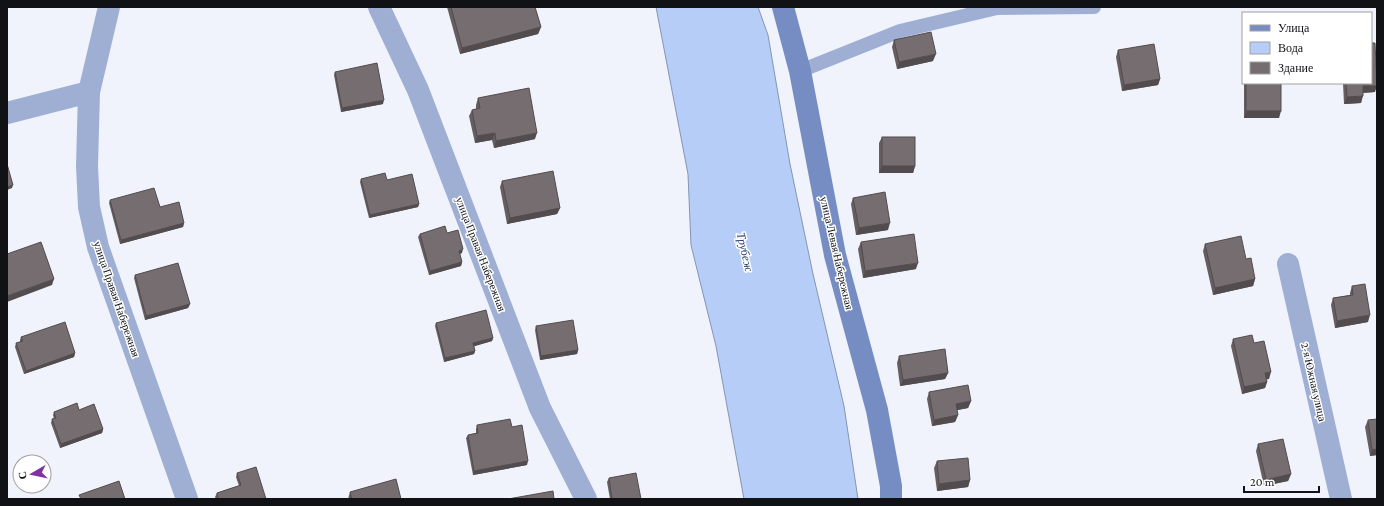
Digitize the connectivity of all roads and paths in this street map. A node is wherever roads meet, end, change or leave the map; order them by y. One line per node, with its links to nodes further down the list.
1 (109, 7): 6 (street, улица Правая Набережная)
2 (379, 7): 10 (street, улица Правая Набережная)
3 (783, 7): 5 (street, улица Левая Набережная)
4 (1094, 7): 5 (lane)
5 (800, 71): 11 (street, улица Левая Набережная)
6 (89, 92): 7 (street); 9 (street, улица Правая Набережная)
7 (7, 113)
8 (1288, 264): 12 (street, 2-я Южная улица)
9 (188, 499)
10 (586, 499)
11 (891, 499)
12 (1341, 499)

